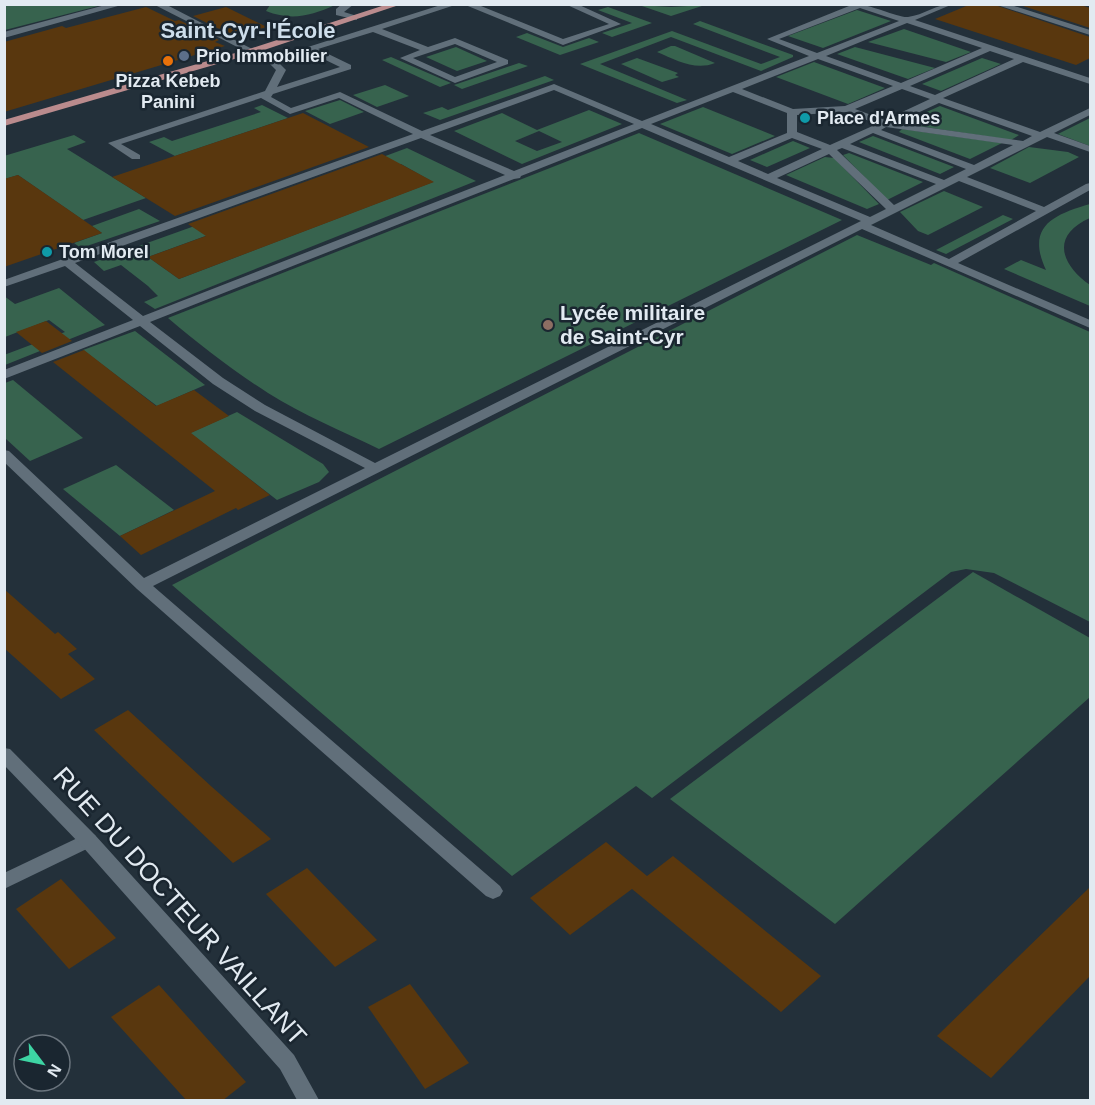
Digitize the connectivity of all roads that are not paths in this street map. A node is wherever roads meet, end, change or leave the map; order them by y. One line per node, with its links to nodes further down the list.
1 (121, 4): 17 (street)
2 (158, 4): 20 (street)
3 (350, 4): 12 (street)
4 (398, 4): 12 (main road)
5 (454, 4): 14 (street)
6 (467, 4): 15 (street)
7 (568, 4): 11 (street)
8 (949, 4): 13 (street)
9 (998, 4): 16 (street)
10 (603, 5): 11 (street)
11 (585, 11): 15 (street)
12 (354, 18): 20 (main road); 25 (main road)
13 (907, 20): 21 (street); 26 (street); 26 (street)
14 (377, 28): 22 (street); 24 (street)
15 (532, 29): 18 (street)
16 (1090, 33)
17 (4, 35)
18 (513, 36)
19 (491, 43): 23 (street)
20 (243, 46): 25 (street); 29 (main road)
21 (990, 48): 27 (street); 31 (street)
22 (310, 49): 28 (street); 33 (street)
23 (472, 49): 24 (street); 24 (street)
24 (430, 50)
25 (252, 51): 28 (street); 29 (main road)
26 (818, 55): 31 (street); 32 (street)
27 (1022, 59): 30 (street); 34 (street)
28 (273, 61): 33 (street)
29 (148, 80): 38 (main road)
30 (1090, 81)
31 (902, 86): 34 (street); 35 (street)
32 (732, 88): 37 (street); 39 (street)
33 (266, 94): 42 (street); 49 (street)
34 (937, 98): 40 (street); 44 (street)
35 (847, 109): 37 (street); 40 (street)
36 (1090, 111): 44 (street)
37 (792, 112): 43 (street)
38 (4, 123)
39 (642, 124): 42 (street); 50 (street); 52 (street)
40 (885, 124): 41 (street); 46 (street)
41 (873, 130): 45 (street); 51 (street)
42 (420, 134): 52 (street); 60 (street)
43 (792, 134): 47 (street); 50 (street)
44 (1043, 135): 46 (street); 48 (street)
45 (842, 144): 47 (street); 55 (street)
46 (1025, 144): 51 (street)
47 (830, 149): 54 (street); 57 (street)
48 (1090, 149)
49 (136, 157)
50 (729, 161): 54 (street)
51 (975, 169): 53 (street)
52 (516, 176): 63 (street)
53 (959, 177): 55 (street); 58 (street)
54 (768, 178): 59 (street)
55 (945, 184): 57 (street)
56 (1090, 186): 58 (street)
57 (893, 210): 59 (street)
58 (1045, 211): 61 (street)
59 (866, 223): 61 (street); 67 (street)
60 (67, 262): 62 (street); 63 (street)
61 (949, 263): 64 (street)
62 (4, 284)
63 (144, 321): 65 (street); 67 (street)
64 (1090, 324)
65 (4, 375)
66 (4, 454): 68 (street)
67 (375, 468): 68 (street)
68 (142, 585): 72 (street)
69 (4, 754): 70 (street, RUE DU DOCTEUR VAILLANT)
70 (88, 840): 71 (street); 73 (street, RUE DU DOCTEUR VAILLANT)
71 (4, 882)
72 (493, 891)
73 (308, 1101)

